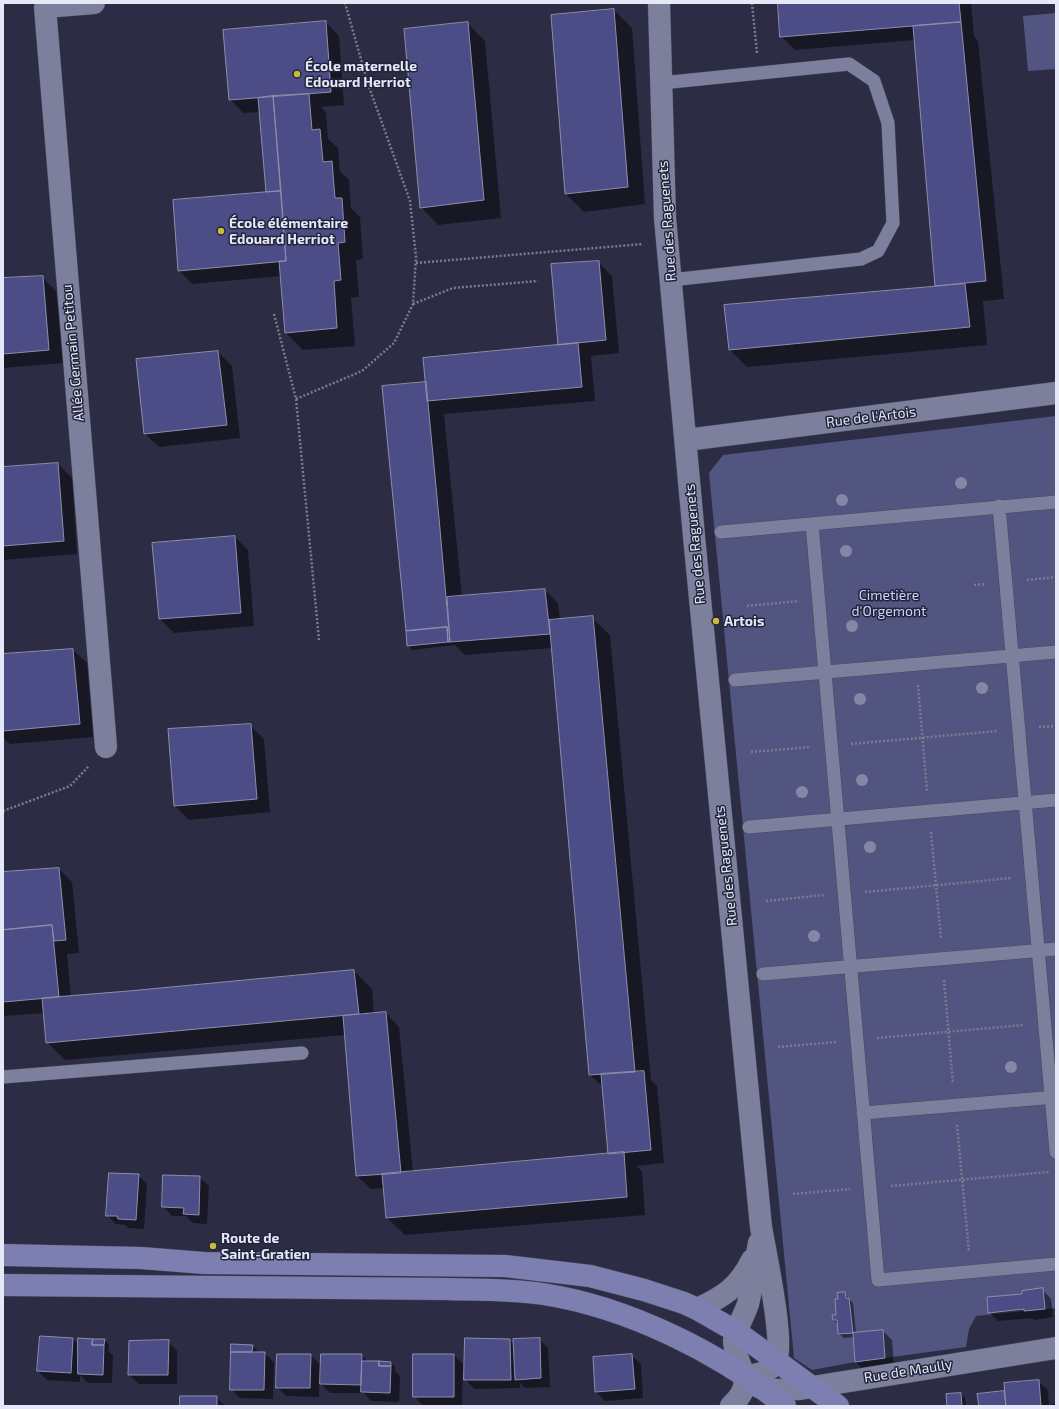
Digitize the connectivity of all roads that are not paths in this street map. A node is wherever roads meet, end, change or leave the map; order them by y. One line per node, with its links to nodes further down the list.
1 (94, 3): 15 (street, Allée Germain Petitou)
2 (659, 3): 3 (street, Rue des Raguenets)
3 (661, 83): 4 (street, Rue des Raguenets); 4 (lane)
4 (671, 280): 6 (street, Rue des Raguenets)
5 (1056, 393): 6 (street, Rue de l'Artois)
6 (686, 440): 29 (street, Rue des Raguenets)
7 (1056, 502): 8 (lane)
8 (999, 506): 9 (lane); 12 (lane)
9 (812, 524): 10 (lane); 13 (lane)
10 (721, 532)
11 (1056, 652): 12 (lane)
12 (1012, 656): 13 (lane); 17 (lane)
13 (825, 672): 14 (lane); 18 (lane)
14 (735, 680)
15 (106, 747)
16 (1056, 800): 17 (lane)
17 (1025, 803): 18 (lane); 21 (lane)
18 (837, 819): 19 (lane); 22 (lane)
19 (749, 827)
20 (1056, 949): 21 (lane)
21 (1038, 950): 22 (lane); 26 (lane)
22 (850, 966): 23 (lane); 27 (lane)
23 (763, 974)
24 (302, 1054): 25 (lane)
25 (3, 1077)
26 (1054, 1097): 27 (lane); 28 (lane)
27 (863, 1113): 31 (lane)
28 (1056, 1152)
29 (760, 1235): 33 (street, Rue des Raguenets); 34 (street, Rue des Raguenets); 36 (street, Rue des Raguenets)
30 (3, 1256): 33 (main road)
31 (1056, 1264)
32 (3, 1285): 37 (main road)
33 (697, 1309): 34 (main road)
34 (736, 1332): 36 (main road); 37 (street)
35 (1056, 1348): 38 (street, Rue de Maully)
36 (776, 1360): 37 (street); 38 (main road)
37 (752, 1381): 38 (street, Rue de Maully); 39 (street); 40 (main road)
38 (812, 1386): 41 (main road)
39 (731, 1406)
40 (785, 1406)
41 (838, 1406)

